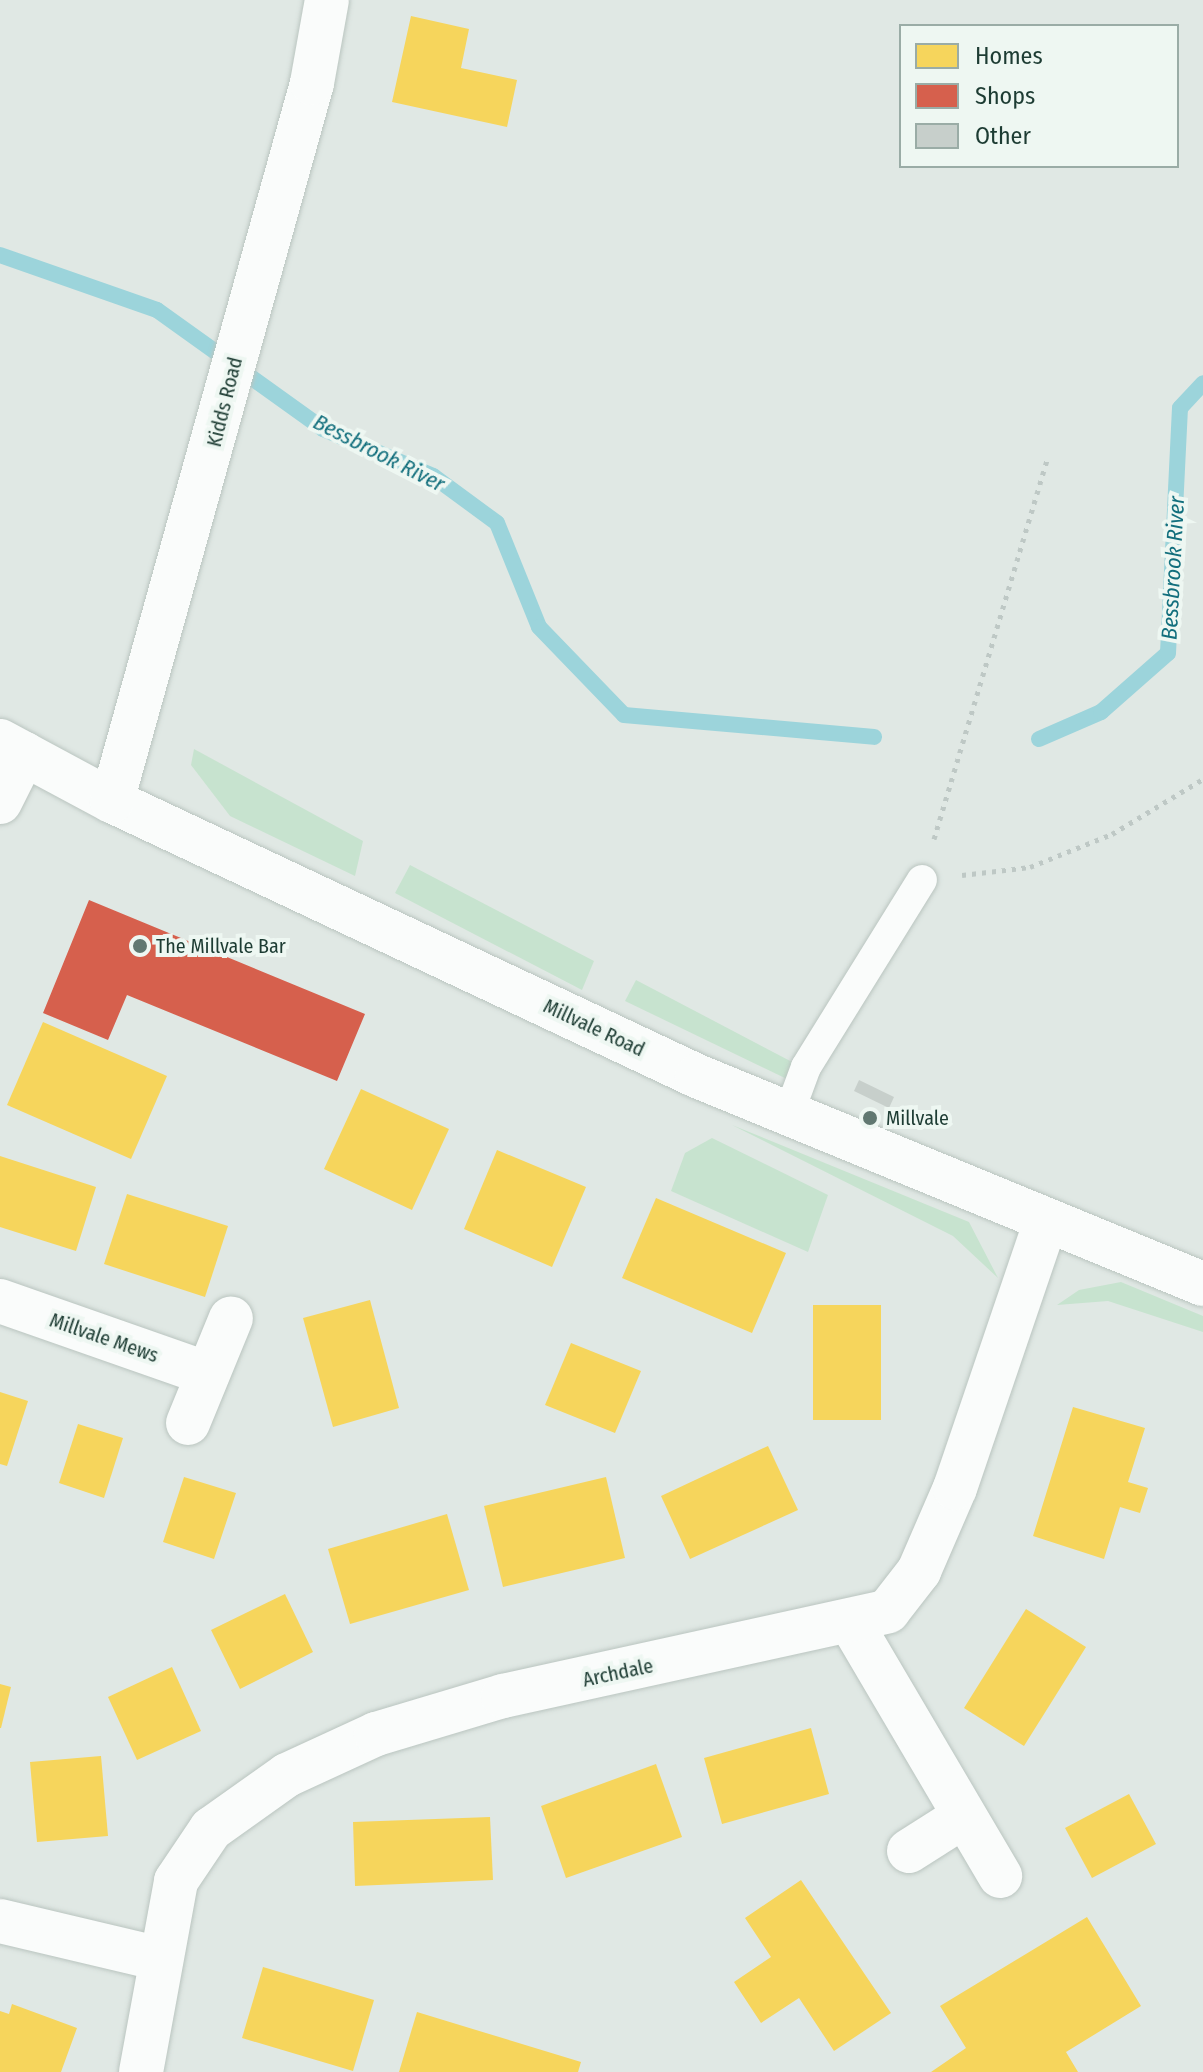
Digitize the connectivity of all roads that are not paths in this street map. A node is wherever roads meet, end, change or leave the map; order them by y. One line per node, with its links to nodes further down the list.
1 (327, 0): 3 (street, Kidds Road)
2 (12, 747): 3 (street, Millvale Road); 4 (street)
3 (112, 801): 6 (street, Millvale Road)
4 (0, 802)
5 (922, 880): 6 (lane)
6 (789, 1113): 7 (street, Millvale Road)
7 (1045, 1223): 8 (street, Millvale Road); 13 (street, Archdale)
8 (1203, 1284)
9 (0, 1301): 11 (street, Millvale Mews)
10 (231, 1318): 11 (street)
11 (208, 1374): 12 (street)
12 (188, 1423)
13 (850, 1621): 14 (street); 18 (street, Archdale)
14 (961, 1818): 15 (street); 16 (street)
15 (909, 1851)
16 (1000, 1876)
17 (0, 1921): 18 (street)
18 (157, 1958): 19 (street, Archdale)
19 (145, 2071)

